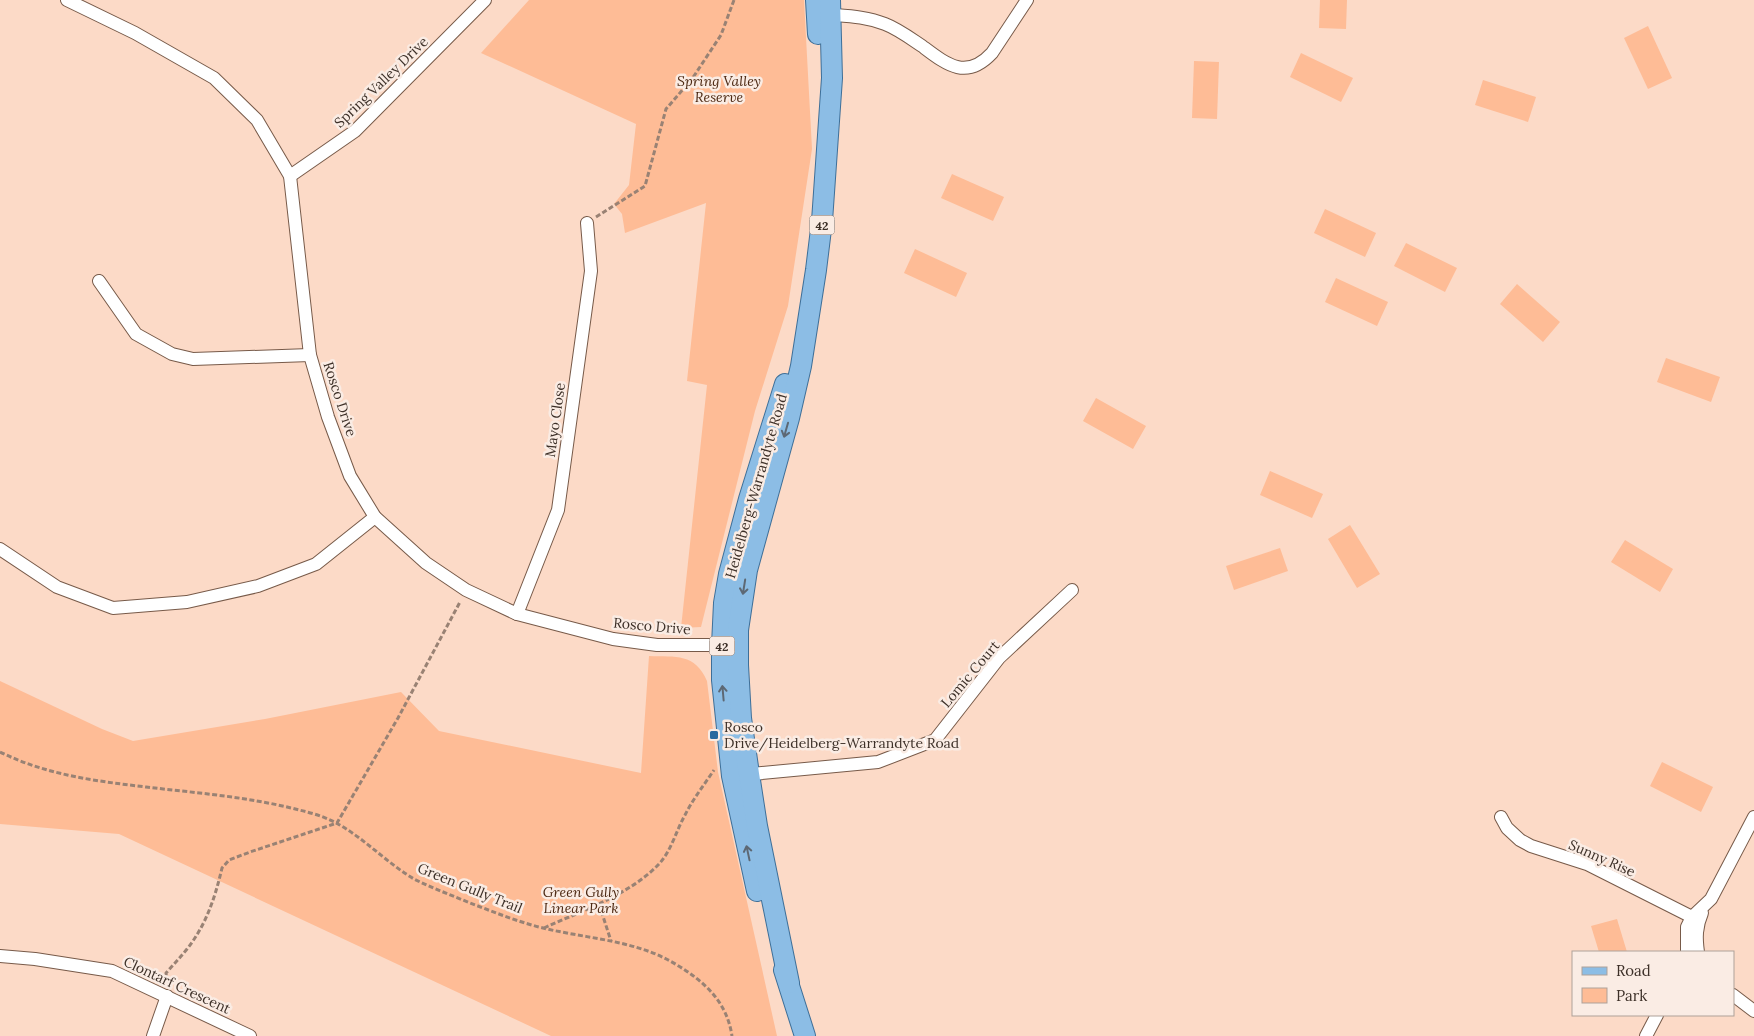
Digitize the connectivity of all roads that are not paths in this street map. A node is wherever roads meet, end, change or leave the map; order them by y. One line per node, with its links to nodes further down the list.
1 (67, 0): 5 (street, Rosco Drive)
2 (485, 0): 5 (street, Spring Valley Drive)
3 (1027, 0): 4 (street)
4 (823, 7): 13 (main road, Heidelberg-Warrandyte Road / 42)
5 (290, 176): 8 (street, Rosco Drive)
6 (587, 222): 12 (street, Mayo Close)
7 (99, 281): 8 (street)
8 (310, 354): 9 (street, Rosco Drive)
9 (376, 517): 10 (street); 12 (street, Rosco Drive)
10 (0, 549)
11 (1072, 590): 14 (street, Lomic Court)
12 (516, 614): 13 (street, Rosco Drive)
13 (730, 645): 14 (main road, Heidelberg-Warrandyte Road / 42)
14 (733, 772): 27 (main road, Heidelberg-Warrandyte Road / 42)
15 (1501, 817): 17 (street, Sunny Rise)
16 (1754, 817): 17 (street)
17 (1695, 919): 18 (street); 19 (street)
18 (1687, 951)
19 (1698, 951)
20 (0, 956): 21 (street, Clontarf Crescent)
21 (167, 996): 25 (street); 26 (street, Clontarf Crescent)
22 (1734, 996): 23 (street)
23 (1754, 1011)
24 (1656, 1016): 28 (street)
25 (153, 1036)
26 (250, 1036)
27 (805, 1036)
28 (1646, 1036)

